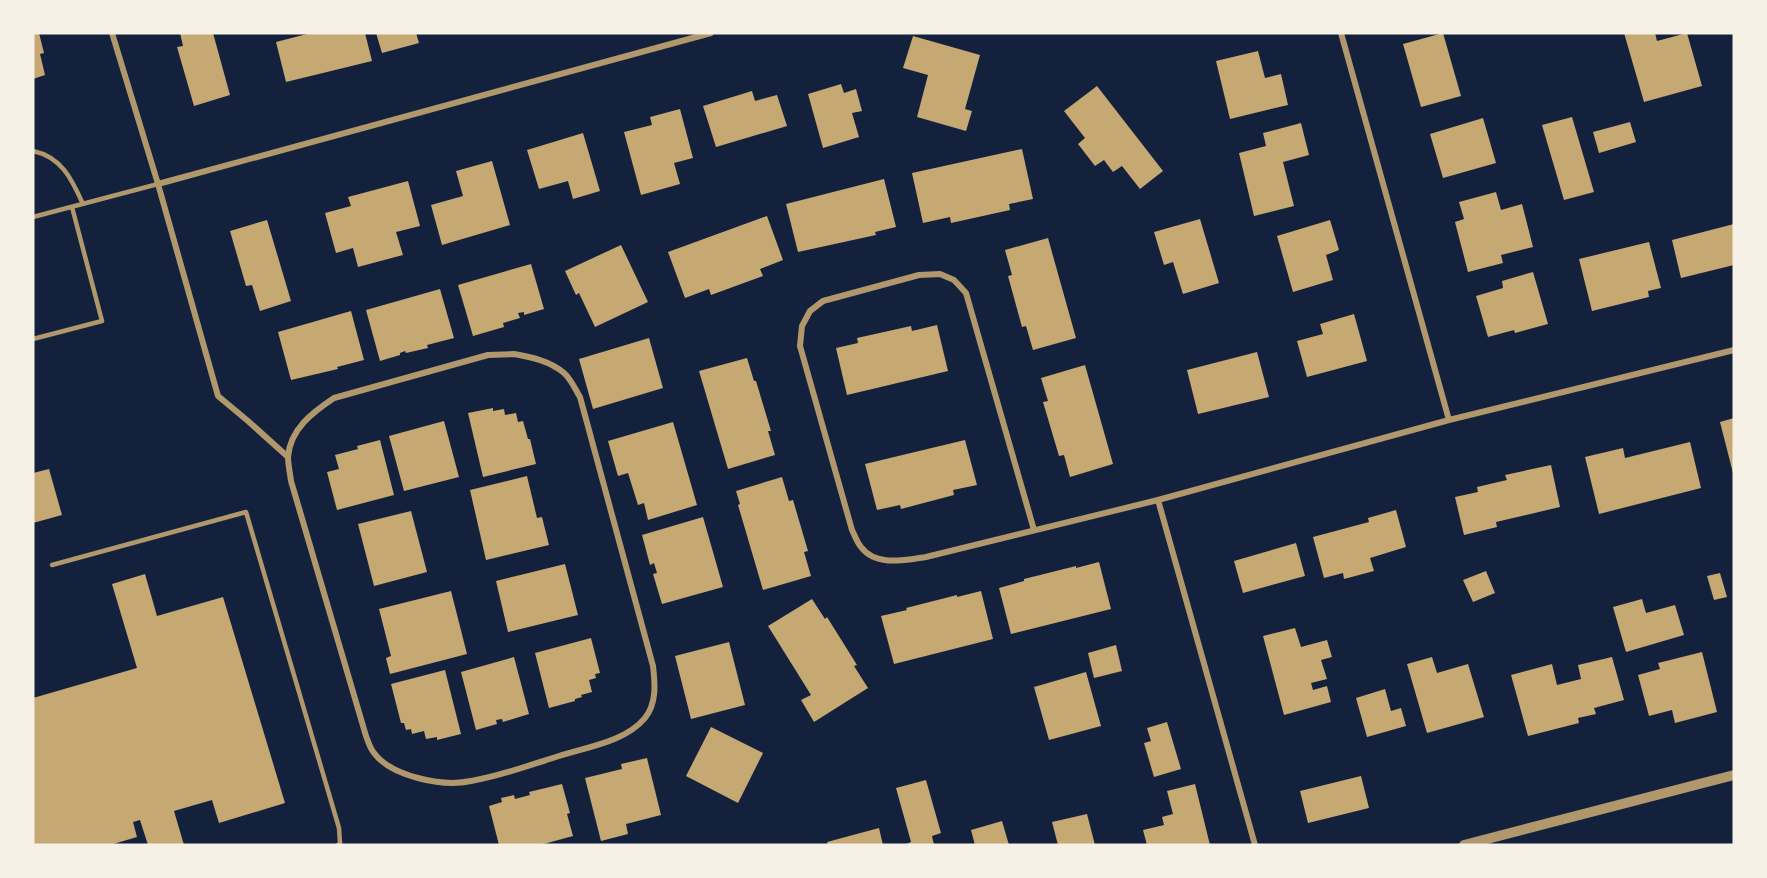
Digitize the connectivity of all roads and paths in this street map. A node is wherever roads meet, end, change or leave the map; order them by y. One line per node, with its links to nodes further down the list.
1 (112, 33): 5 (street)
2 (711, 33): 5 (street)
3 (1341, 33): 11 (street)
4 (33, 151): 6 (lane)
5 (158, 184): 6 (lane); 12 (street)
6 (83, 204): 7 (lane)
7 (72, 207): 8 (lane); 9 (lane)
8 (33, 217)
9 (33, 339)
10 (1734, 350): 11 (street)
11 (1449, 420): 13 (street)
12 (288, 457): 12 (street)
13 (1158, 500): 14 (street); 18 (street)
14 (1035, 530): 14 (street)
15 (52, 565): 17 (lane)
16 (1734, 775): 19 (street)
17 (338, 845)
18 (1255, 845)
19 (1464, 845)

